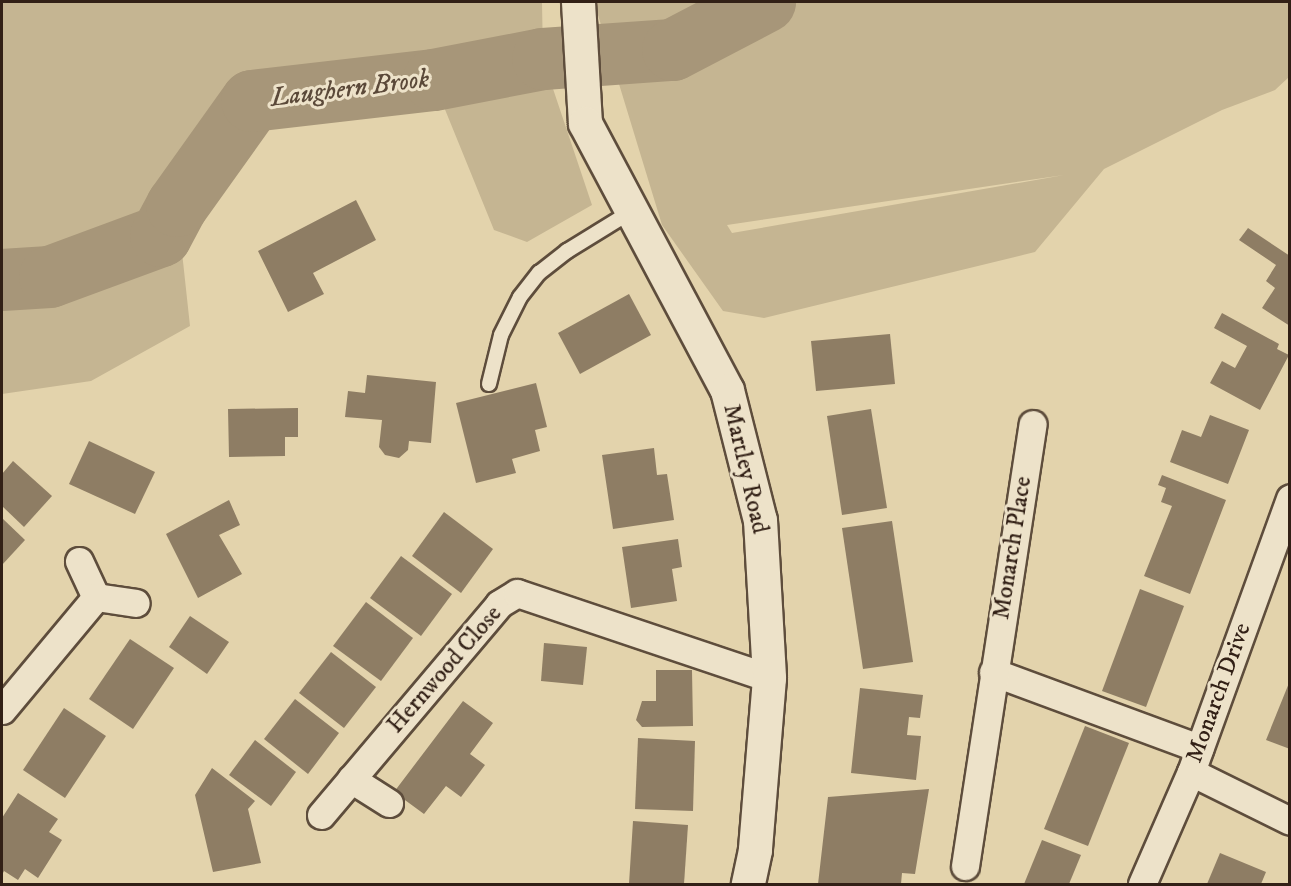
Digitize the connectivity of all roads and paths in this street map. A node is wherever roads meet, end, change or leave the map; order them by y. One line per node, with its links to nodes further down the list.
1 (578, 2): 2 (main road, Martley Road)
2 (632, 211): 3 (lane); 10 (main road, Martley Road)
3 (489, 384)
4 (1033, 424): 9 (street, Monarch Place)
5 (1290, 498): 12 (street, Monarch Drive)
6 (79, 561): 7 (street)
7 (96, 597): 8 (street); 11 (street)
8 (136, 603)
9 (993, 672): 12 (street); 17 (street, Monarch Place)
10 (769, 678): 13 (street, Hernwood Close); 18 (main road, Martley Road)
11 (2, 710)
12 (1195, 760): 16 (street); 19 (street, Monarch Drive)
13 (351, 779): 14 (street); 15 (street, Hernwood Close)
14 (389, 803)
15 (321, 815)
16 (1290, 821)
17 (965, 866)
18 (748, 885)
19 (1142, 885)

